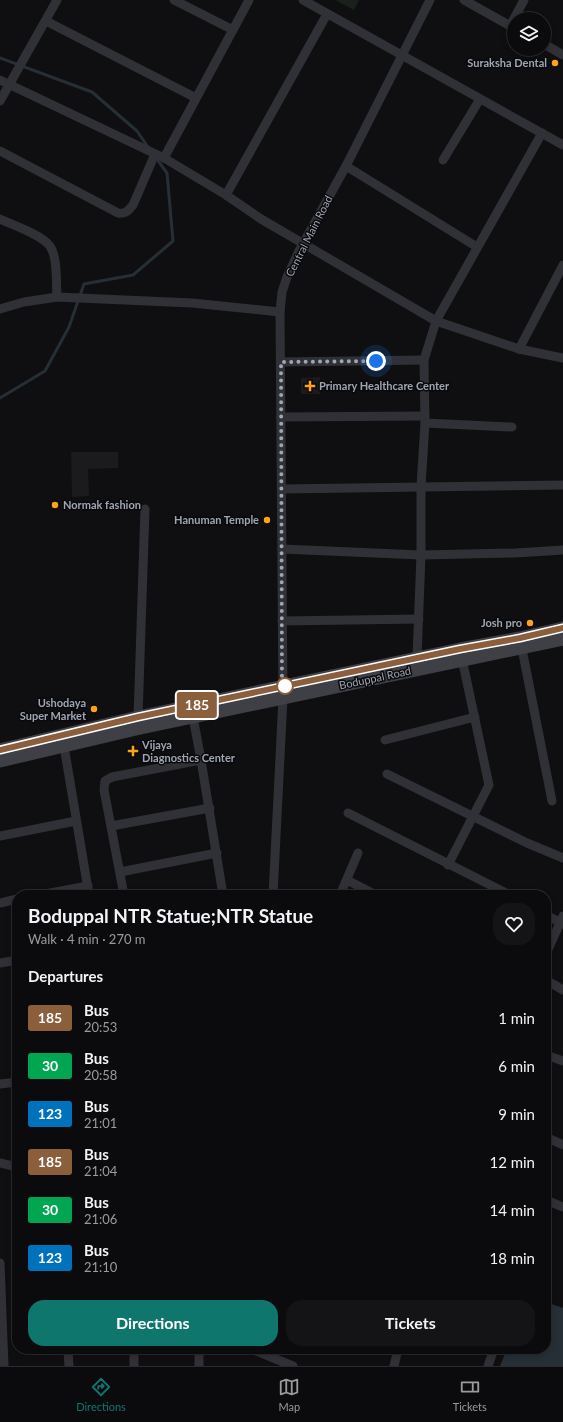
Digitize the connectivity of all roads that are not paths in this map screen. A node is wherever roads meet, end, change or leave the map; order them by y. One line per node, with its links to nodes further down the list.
1 (57, 0): 10 (street)
2 (174, 0): 12 (street)
3 (249, 0): 12 (street)
4 (303, 0): 9 (street)
5 (430, 0): 14 (street, Central Main Road)
6 (464, 0): 11 (street)
7 (524, 0): 8 (street)
8 (519, 12)
9 (327, 14): 14 (street); 27 (street)
10 (46, 21): 16 (street); 17 (street)
11 (507, 24)
12 (233, 30): 17 (street)
13 (551, 48): 15 (street)
14 (401, 54): 18 (street); 26 (street, Central Main Road)
15 (563, 55)
16 (4, 82): 19 (street); 23 (street)
17 (196, 98): 24 (street)
18 (480, 98): 20 (street); 25 (street)
19 (0, 101)
20 (542, 133): 21 (street); 30 (street)
21 (563, 145)
22 (0, 151): 23 (street)
23 (155, 154): 24 (street)
24 (164, 158): 27 (street)
25 (443, 160)
26 (346, 166): 29 (street, Central Main Road); 30 (street)
27 (226, 195): 29 (street)
28 (0, 219): 32 (street)
29 (303, 243): 34 (street, Central Main Road); 35 (street)
30 (477, 247): 35 (street)
31 (563, 265): 36 (street)
32 (57, 298): 33 (street); 34 (street)
33 (0, 309)
34 (280, 312): 39 (street, Central Main Road)
35 (436, 321): 36 (street); 38 (street)
36 (519, 349): 37 (street)
37 (563, 358)
38 (424, 360): 39 (street); 41 (street)
39 (281, 362): 40 (street, Central Main Road)
40 (281, 417): 41 (street); 45 (street, Central Main Road)
41 (425, 420): 42 (street); 44 (street)
42 (512, 427)
43 (563, 485): 44 (street)
44 (421, 486): 45 (street); 49 (street)
45 (282, 489): 47 (street, Central Main Road)
46 (145, 509): 58 (street)
47 (282, 549): 49 (street); 51 (street, Central Main Road)
48 (563, 550): 49 (street)
49 (421, 555): 50 (street)
50 (419, 619): 51 (street); 55 (street)
51 (282, 621): 57 (street, Central Main Road)
52 (563, 628): 55 (street, Boduppal Road)
53 (563, 639): 54 (street, Boduppal Road)
54 (522, 649): 56 (street, Boduppal Road); 67 (street)
55 (418, 657): 57 (street, Boduppal Road)
56 (462, 659): 57 (street, Boduppal Road); 60 (street)
57 (282, 692): 58 (street, Boduppal Road); 59 (street, Boduppal Road); 83 (street, Central Main Road)
58 (138, 717): 63 (street, Boduppal Road)
59 (193, 717): 62 (street, Boduppal Road); 64 (street)
60 (475, 717): 61 (street); 70 (street)
61 (385, 740)
62 (64, 746): 65 (street, Boduppal Road); 71 (street)
63 (0, 750)
64 (201, 760): 68 (street); 72 (street)
65 (0, 761)
66 (387, 774): 70 (street)
67 (552, 801)
68 (210, 808): 72 (street); 75 (street)
69 (348, 813): 77 (street)
70 (474, 816): 76 (street); 77 (street)
71 (76, 821): 73 (street); 80 (street)
72 (111, 826): 78 (street)
73 (0, 836)
74 (358, 853): 79 (street)
75 (217, 854): 78 (street); 82 (street)
76 (563, 858)
77 (448, 865): 86 (street)
78 (120, 872): 81 (street)
79 (347, 880): 84 (street); 85 (street)
80 (88, 890)
81 (123, 890)
82 (222, 890)
83 (273, 890)
84 (342, 890)
85 (366, 890)
86 (500, 890)
87 (12, 900): 88 (street)
88 (0, 903)
89 (551, 917): 90 (street)
90 (562, 921): 91 (street)
91 (551, 944)
92 (12, 961): 93 (street)
93 (0, 963)
94 (551, 983): 95 (street)
95 (563, 990)
96 (551, 1057): 97 (street)
97 (563, 1061)
98 (12, 1083): 99 (street)
99 (0, 1084)
100 (551, 1139): 101 (street)
101 (563, 1145)
102 (0, 1163): 103 (street)
103 (12, 1166)
104 (551, 1202): 105 (street)
105 (563, 1207)
106 (0, 1263): 114 (street)
107 (68, 1354): 115 (street)
108 (134, 1354): 116 (street)
109 (199, 1354): 117 (street)
110 (260, 1354): 113 (street)
111 (397, 1354): 119 (street)
112 (492, 1354): 120 (street)
113 (274, 1362): 118 (street)
114 (4, 1366)
115 (69, 1366)
116 (134, 1366)
117 (199, 1366)
118 (293, 1366)
119 (394, 1366)
120 (488, 1366)

